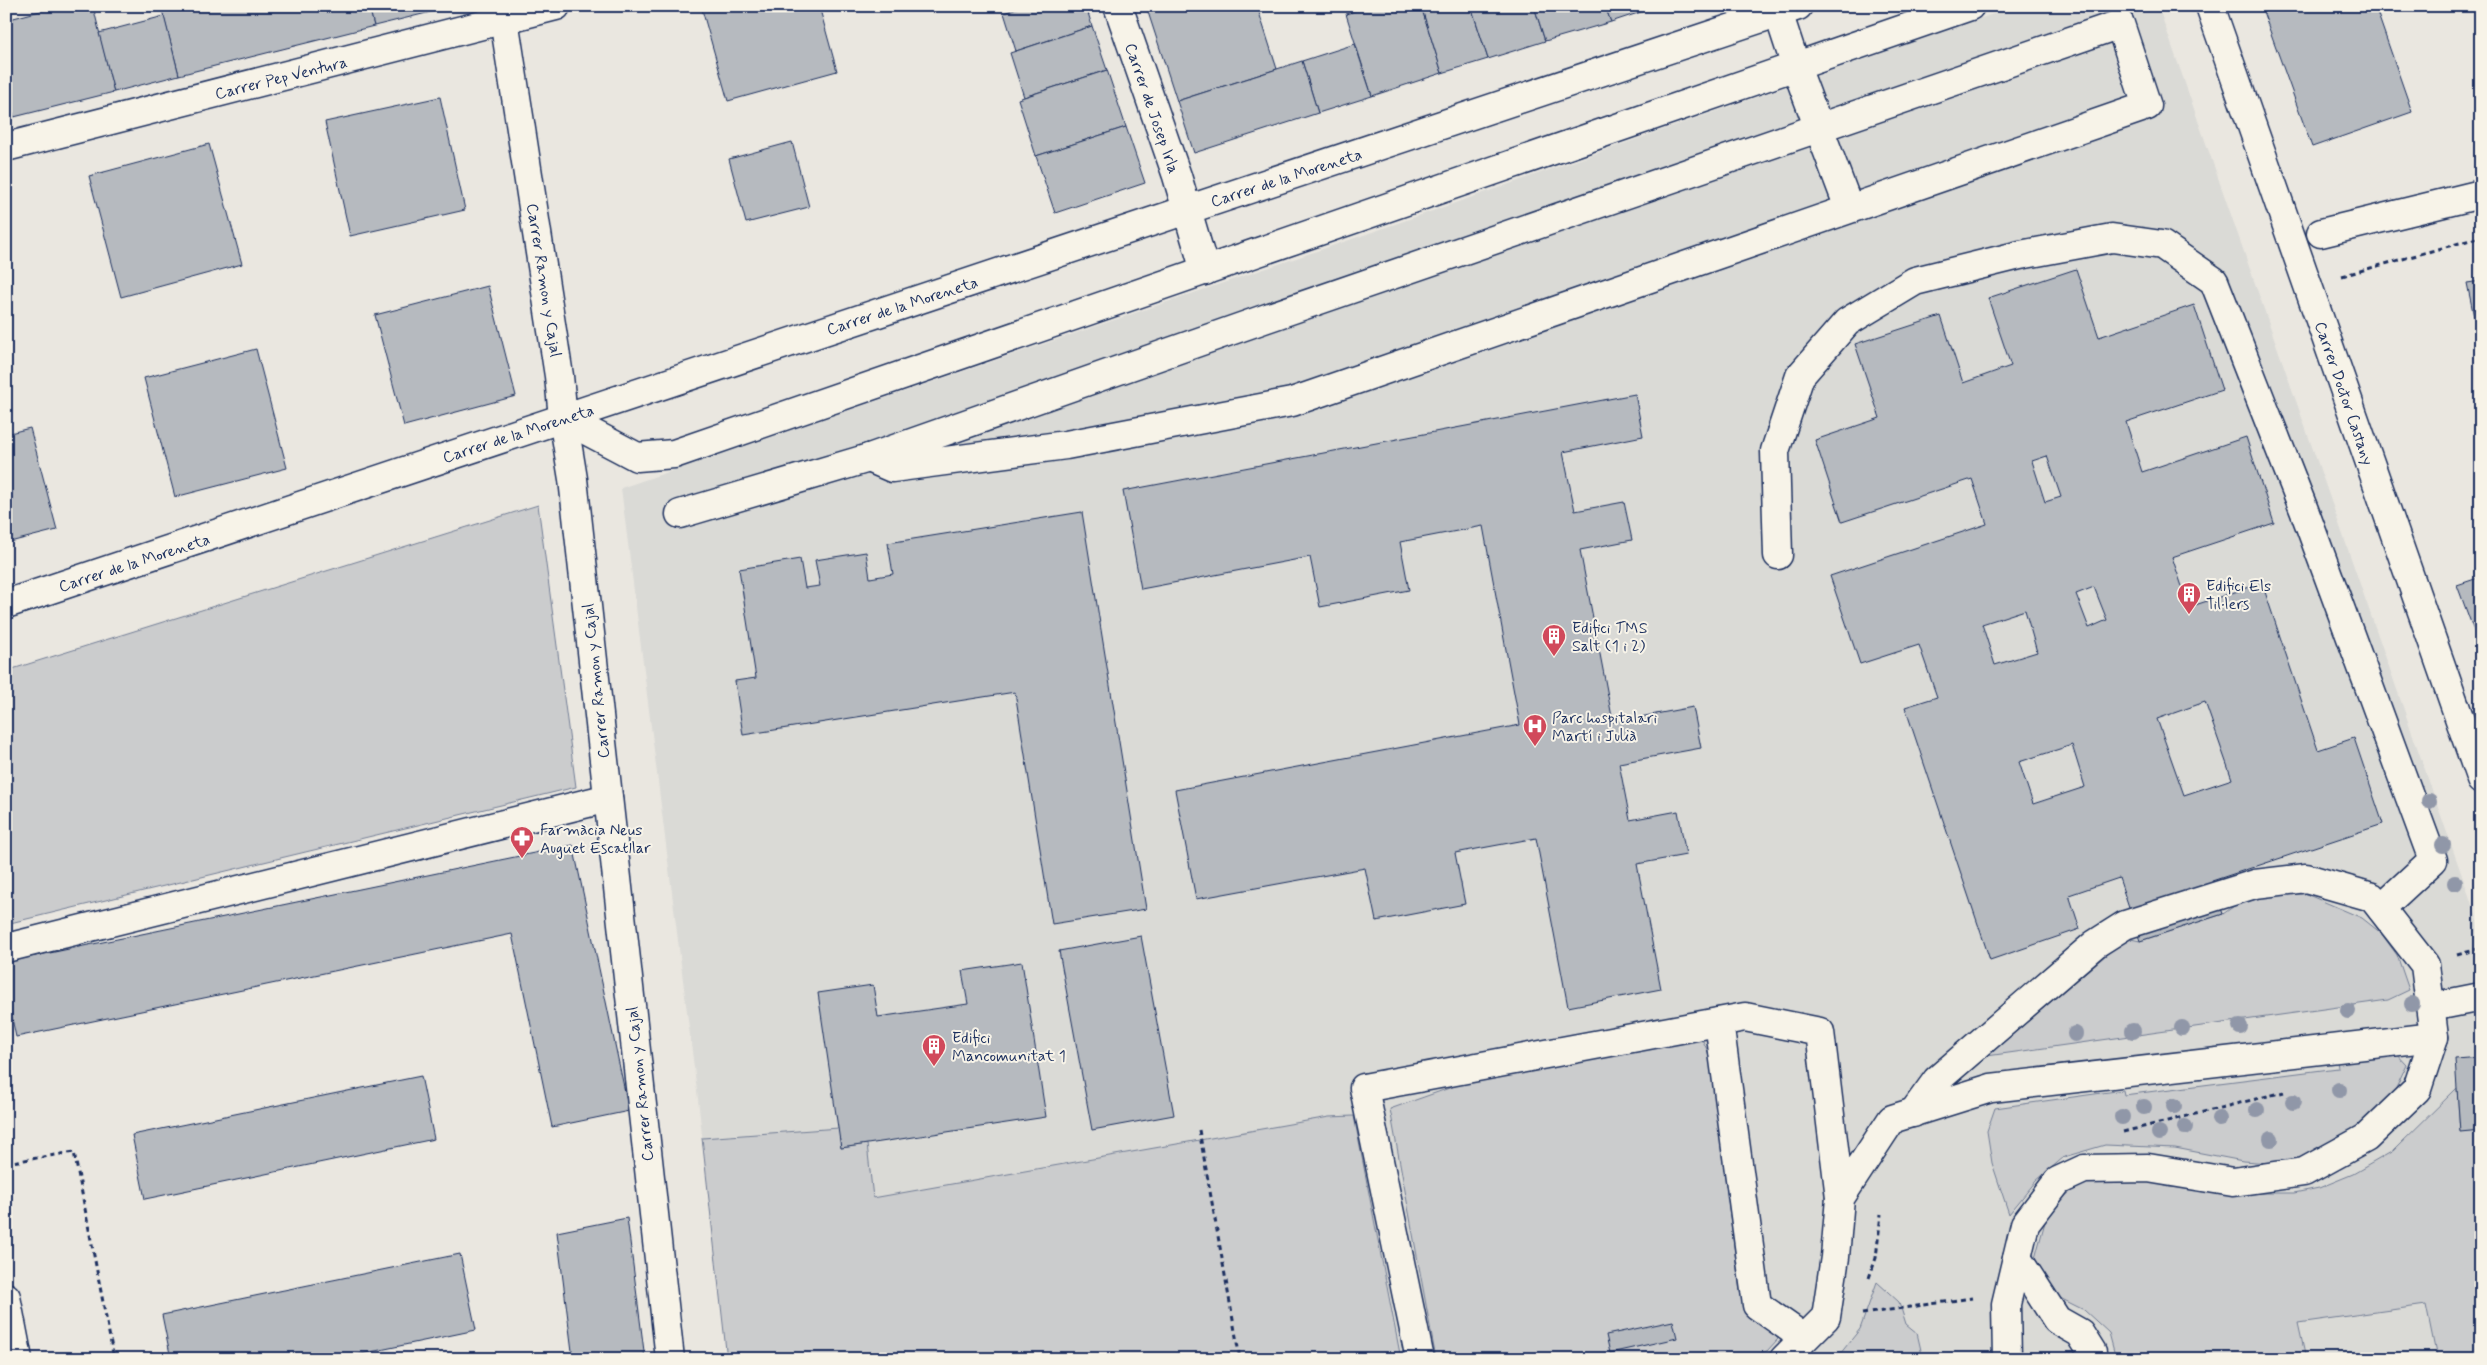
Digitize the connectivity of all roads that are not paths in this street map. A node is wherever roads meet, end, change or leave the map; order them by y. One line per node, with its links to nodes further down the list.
1 (556, 6): 6 (street, Carrer Pep Ventura)
2 (1118, 6): 12 (street, Carrer de Josep Irla)
3 (1970, 6): 7 (street)
4 (2210, 6): 20 (street, Carrer Doctor Castany)
5 (1784, 8): 7 (street); 12 (street, Carrer de la Moreneta)
6 (503, 13): 9 (street, Carrer Pep Ventura); 15 (street, Carrer Ramon y Cajal)
7 (1796, 66): 8 (street); 14 (street)
8 (1820, 126): 11 (street); 11 (street); 16 (street)
9 (6, 146)
10 (2481, 194): 13 (street)
11 (1849, 208): 16 (street)
12 (1187, 210): 14 (street, Carrer de Josep Irla); 15 (street, Carrer de la Moreneta)
13 (2321, 233)
14 (1206, 271): 15 (street)
15 (563, 418): 19 (street, Carrer de la Moreneta); 21 (street, Carrer Ramon y Cajal)
16 (868, 458): 17 (street)
17 (680, 514)
18 (1778, 555): 22 (street)
19 (6, 604)
20 (2481, 780)
21 (608, 798): 23 (street); 34 (street, Carrer Ramon y Cajal)
22 (2381, 908): 25 (street); 28 (street)
23 (6, 948)
24 (2481, 997): 25 (street)
25 (2430, 1007): 27 (street)
26 (1718, 1022): 29 (street); 32 (street); 35 (street)
27 (2434, 1037): 28 (street); 30 (street)
28 (1913, 1113): 29 (street)
29 (1840, 1198): 32 (street)
30 (2017, 1258): 37 (street); 38 (street)
31 (6, 1297): 33 (street)
32 (1804, 1338): 36 (street)
33 (18, 1359)
34 (670, 1359)
35 (1420, 1359)
36 (1784, 1359)
37 (2007, 1359)
38 (2090, 1359)

